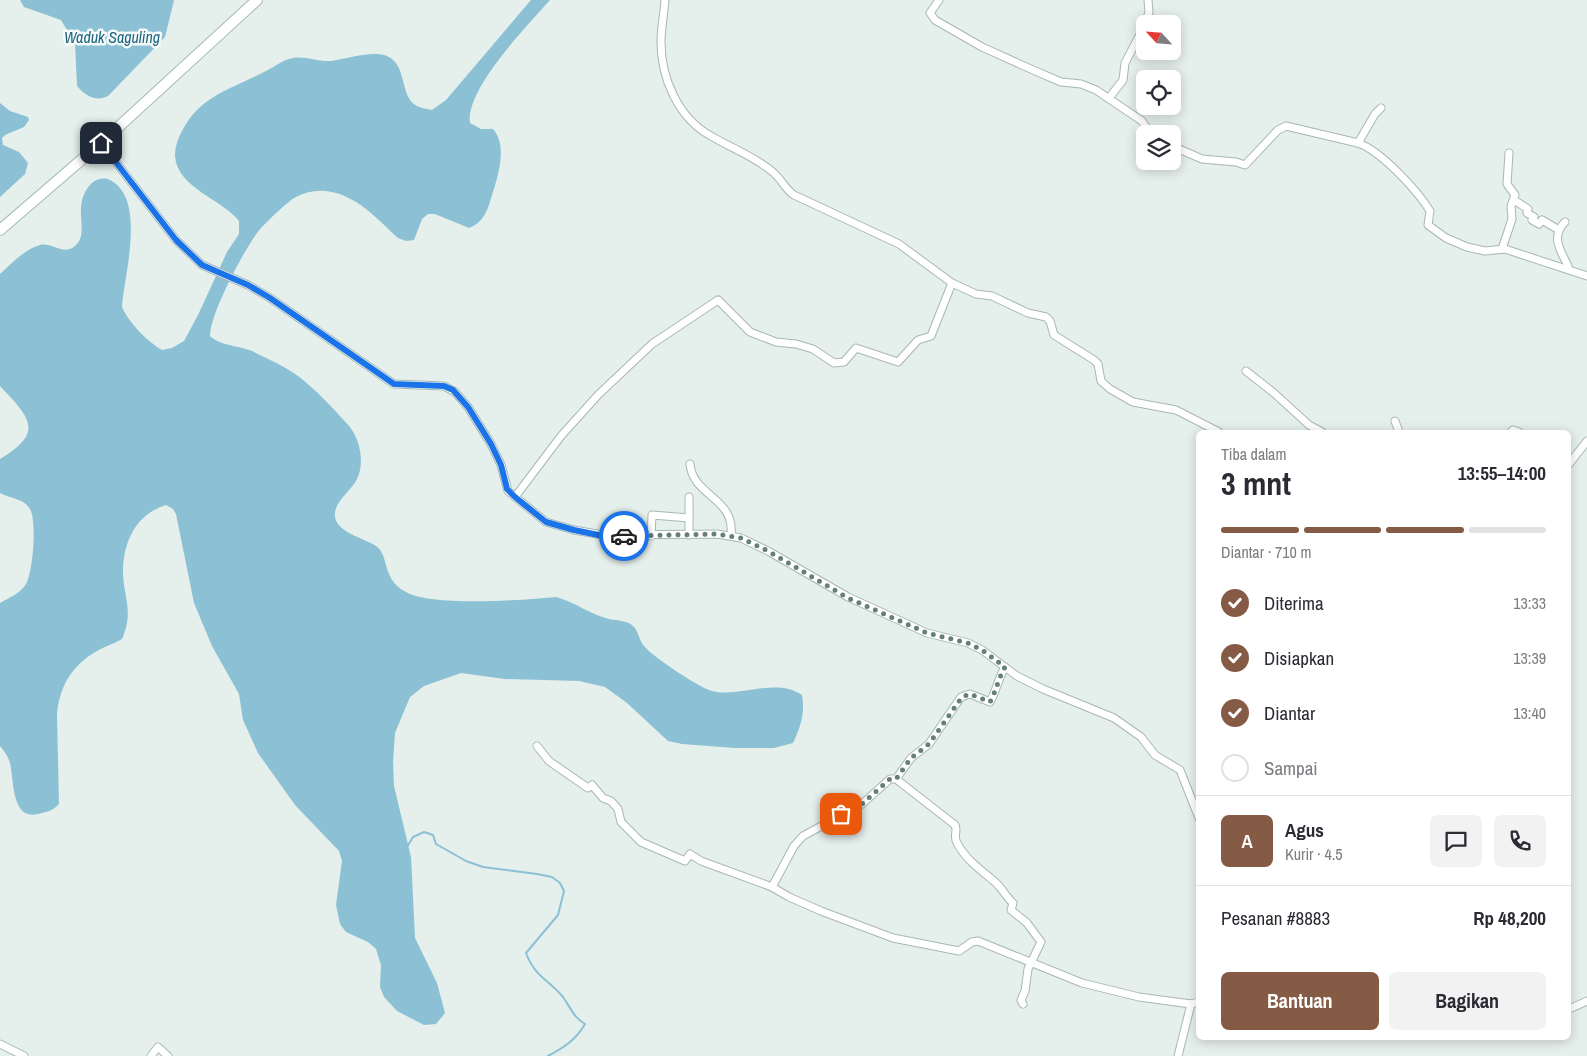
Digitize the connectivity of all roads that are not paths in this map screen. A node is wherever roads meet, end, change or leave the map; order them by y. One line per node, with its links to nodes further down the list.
1 (257, 0): 10 (main road)
2 (665, 0): 21 (street)
3 (939, 0): 7 (street)
4 (1148, 0): 5 (street)
5 (1148, 15)
6 (1136, 42): 7 (street)
7 (1109, 98): 9 (street)
8 (1381, 108): 11 (street)
9 (1145, 125)
10 (101, 143): 16 (main road); 31 (street)
11 (1358, 143): 12 (street); 18 (street)
12 (1181, 150)
13 (1509, 153): 14 (street)
14 (1514, 200): 17 (street); 18 (street)
15 (1565, 222): 17 (street)
16 (0, 230)
17 (1559, 230): 19 (street)
18 (1502, 249): 19 (street)
19 (1568, 270): 20 (street)
20 (1587, 276)
21 (952, 283): 24 (street); 31 (street)
22 (1246, 371): 25 (street)
23 (1395, 421): 26 (street)
24 (1215, 430)
25 (1319, 430)
26 (1399, 430)
27 (1587, 441): 28 (street)
28 (1571, 461)
29 (690, 464): 34 (street)
30 (689, 496): 32 (street)
31 (515, 497): 35 (street)
32 (689, 518): 33 (street); 35 (street)
33 (689, 535): 34 (street); 35 (street)
34 (731, 535): 36 (street)
35 (651, 536)
36 (1005, 667): 38 (street); 39 (street)
37 (537, 746): 40 (street)
38 (896, 779): 40 (street); 41 (street)
39 (1196, 810)
40 (772, 886): 41 (street)
41 (1031, 962): 43 (street); 44 (street)
42 (1587, 1001): 45 (street)
43 (1195, 1003): 50 (street)
44 (1023, 1004)
45 (1571, 1008)
46 (0, 1044): 47 (street)
47 (23, 1056)
48 (150, 1056): 49 (street)
49 (168, 1056)
50 (1178, 1056)

